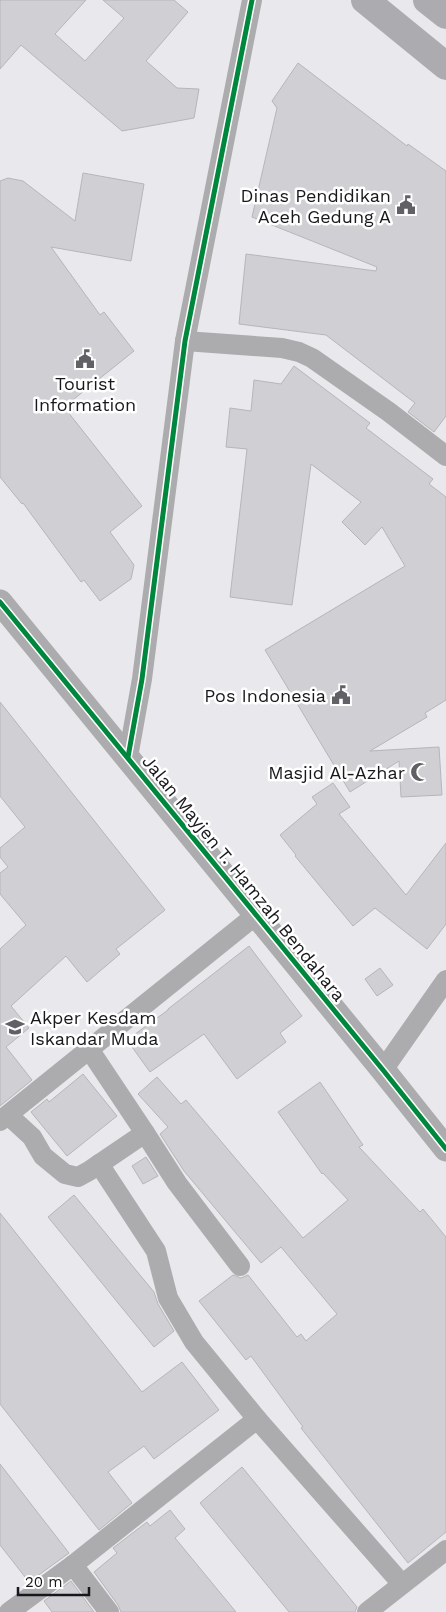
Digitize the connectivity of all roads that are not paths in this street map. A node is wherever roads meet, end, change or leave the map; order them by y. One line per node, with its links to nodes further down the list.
1 (252, 0): 6 (street)
2 (365, 0): 5 (highway)
3 (427, 0): 4 (highway)
4 (446, 15)
5 (446, 66)
6 (185, 341): 7 (street); 9 (street)
7 (446, 456)
8 (0, 602): 9 (street, Jalan Mayjen T. Hamzah Bendahara)
9 (128, 757): 10 (street, Jalan Mayjen T. Hamzah Bendahara)
10 (256, 914): 12 (street); 13 (street, Jalan Mayjen T. Hamzah Bendahara)
11 (446, 980): 13 (street)
12 (89, 1049): 14 (street); 15 (street)
13 (383, 1070): 16 (street, Jalan Mayjen T. Hamzah Bendahara)
14 (4, 1118): 17 (street)
15 (145, 1133): 17 (street); 18 (street)
16 (446, 1149)
17 (99, 1164): 19 (street)
18 (240, 1266)
19 (257, 1419): 21 (street); 22 (street)
20 (446, 1550): 22 (street)
21 (73, 1565): 23 (street); 24 (street)
22 (402, 1584): 25 (street)
23 (9, 1612)
24 (109, 1612)
25 (367, 1612)

